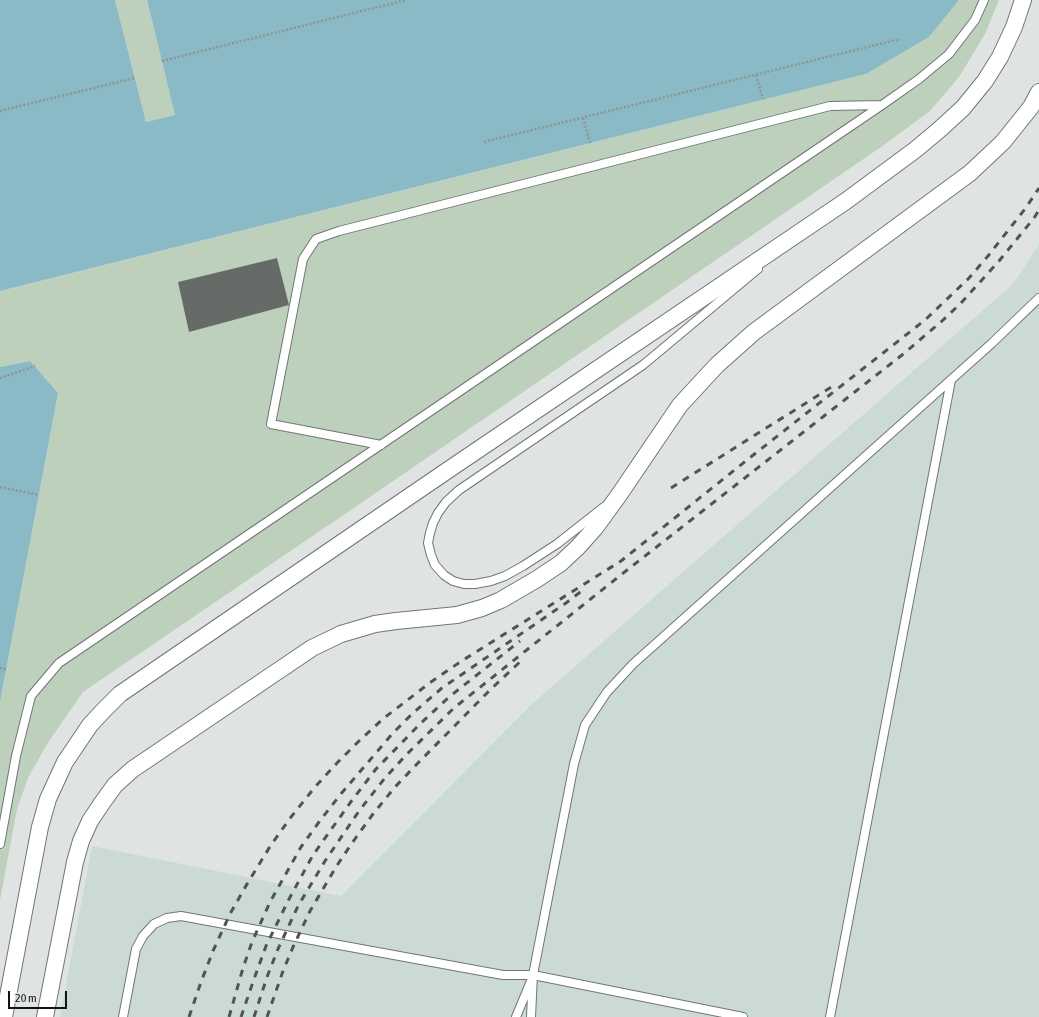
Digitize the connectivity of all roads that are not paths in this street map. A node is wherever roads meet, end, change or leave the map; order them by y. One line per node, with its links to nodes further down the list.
1 (984, 0): 4 (lane)
2 (1023, 0): 5 (street)
3 (1039, 92): 9 (street)
4 (882, 106): 8 (lane); 8 (lane)
5 (809, 226): 9 (lane); 12 (street)
6 (1039, 298): 7 (lane)
7 (950, 380): 11 (lane); 18 (lane)
8 (381, 445): 10 (lane)
9 (619, 495): 13 (street)
10 (0, 844)
11 (533, 975): 14 (lane); 15 (lane); 16 (lane); 17 (lane)
12 (4, 1017)
13 (46, 1017)
14 (123, 1017)
15 (516, 1017)
16 (531, 1017)
17 (743, 1017)
18 (830, 1017)

